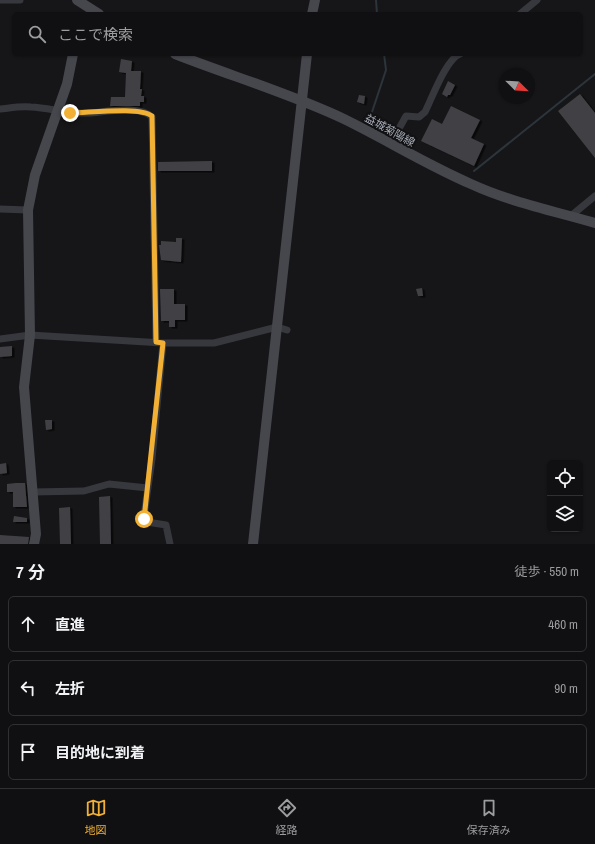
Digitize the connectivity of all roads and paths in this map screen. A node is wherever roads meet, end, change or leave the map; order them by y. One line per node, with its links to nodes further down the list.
1 (0, 0): 2 (street)
2 (20, 0)
3 (78, 0): 6 (street)
4 (315, 0): 7 (street)
5 (537, 0): 8 (street)
6 (87, 11)
7 (312, 12)
8 (522, 12)
9 (73, 56): 15 (street)
10 (180, 56): 13 (street, 益城菊陽線)
11 (307, 56): 13 (street)
12 (455, 56): 16 (street)
13 (301, 100): 16 (street, 益城菊陽線); 22 (street)
14 (0, 109): 15 (street)
15 (58, 110): 19 (street); 25 (street)
16 (391, 143): 20 (street, 益城菊陽線)
17 (595, 196): 20 (street)
18 (0, 209): 19 (street)
19 (28, 210): 23 (street)
20 (572, 215): 21 (street, 益城菊陽線)
21 (595, 223)
22 (282, 328): 25 (street); 30 (street)
23 (30, 335): 24 (street); 25 (street); 27 (street)
24 (0, 339)
25 (160, 343): 26 (street)
26 (148, 488): 27 (street); 29 (street)
27 (33, 492): 28 (street)
28 (34, 544)
29 (170, 544)
30 (253, 544)

